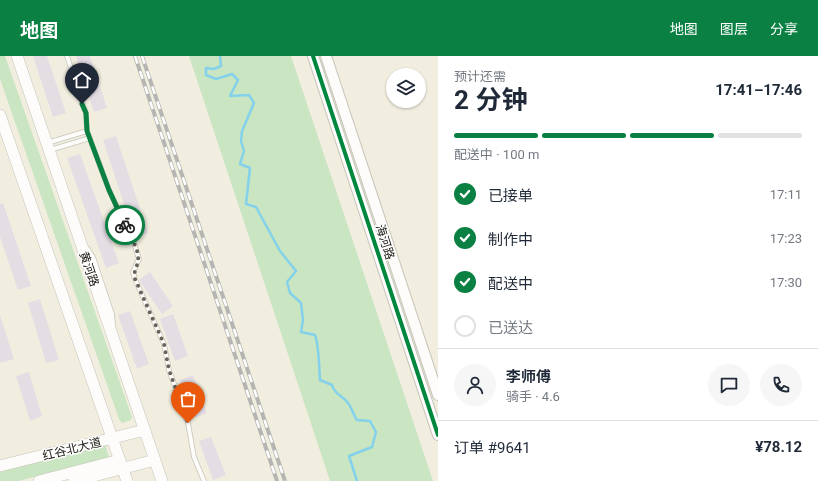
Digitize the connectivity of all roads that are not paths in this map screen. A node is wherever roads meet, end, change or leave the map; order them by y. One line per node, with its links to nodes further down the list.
1 (17, 56): 8 (main road, 黄河路)
2 (67, 56): 6 (lane)
3 (313, 56): 11 (street, 海河路)
4 (326, 56): 9 (street, 海河路)
5 (0, 115): 12 (main road)
6 (87, 131): 7 (lane); 8 (lane)
7 (90, 138): 8 (lane); 20 (lane)
8 (48, 147): 10 (main road, 黄河路)
9 (438, 395)
10 (145, 430): 12 (main road, 红谷北大道); 13 (main road, 黄河路)
11 (438, 435)
12 (113, 438): 14 (main road); 15 (main road, 红谷北大道)
13 (155, 460): 14 (main road); 19 (main road, 黄河路)
14 (122, 464): 16 (main road); 17 (main road); 18 (main road)
15 (0, 466)
16 (39, 481)
17 (74, 481)
18 (127, 481)
19 (162, 481)
20 (204, 481)

